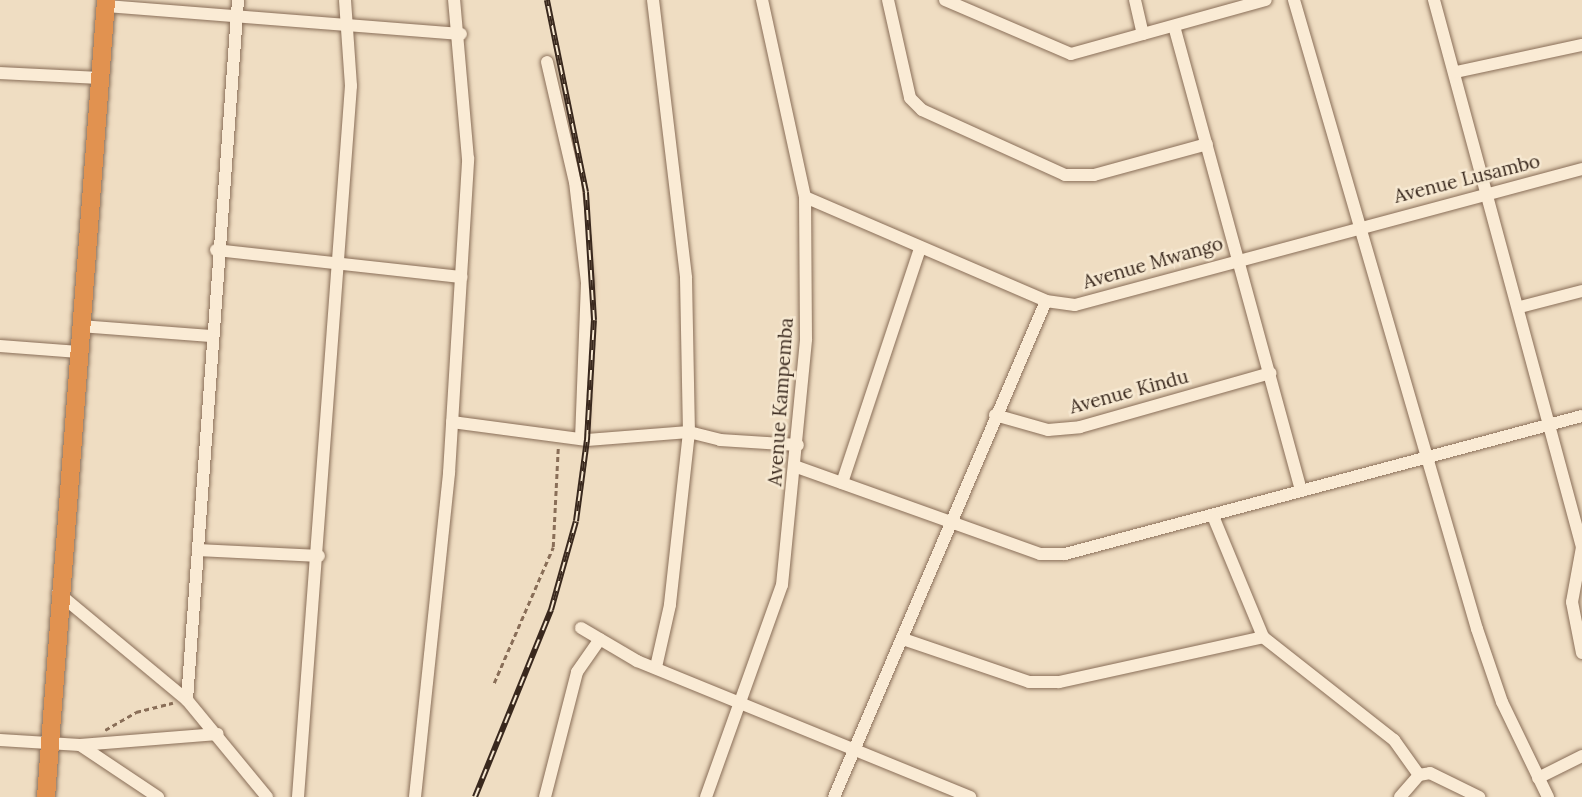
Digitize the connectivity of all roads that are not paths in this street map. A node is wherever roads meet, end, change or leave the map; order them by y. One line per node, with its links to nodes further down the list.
1 (238, 0): 13 (street)
2 (345, 0): 15 (street)
3 (454, 0): 16 (street)
4 (653, 0): 45 (street)
5 (762, 0): 26 (street, Avenue Kampemba)
6 (888, 0): 23 (street)
7 (945, 0): 17 (street)
8 (1135, 0): 17 (street)
9 (1265, 0): 14 (street)
10 (1294, 0): 27 (street)
11 (1434, 0): 20 (street)
12 (106, 3): 13 (street); 22 (highway)
13 (237, 17): 15 (street); 29 (street)
14 (1174, 26): 17 (street); 23 (street)
15 (349, 30): 16 (street); 31 (street)
16 (461, 34): 32 (street)
17 (1143, 34)
18 (1582, 45): 20 (street)
19 (547, 62): 46 (street)
20 (1456, 72): 25 (street)
21 (0, 74): 22 (street)
22 (99, 78): 36 (highway)
23 (1207, 144): 30 (street)
24 (1582, 169): 25 (street, Avenue Lusambo)
25 (1491, 195): 27 (street, Avenue Lusambo); 35 (street)
26 (805, 197): 28 (street, Avenue Mwango); 47 (street, Avenue Kampemba)
27 (1361, 226): 30 (street, Avenue Mwango); 48 (street)
28 (920, 249): 34 (street, Avenue Mwango); 50 (street)
29 (216, 250): 31 (street); 37 (street)
30 (1241, 258): 34 (street, Avenue Mwango); 40 (street)
31 (339, 263): 32 (street); 55 (street)
32 (462, 277): 43 (street)
33 (1582, 291): 35 (street)
34 (1046, 302): 41 (street)
35 (1520, 307): 44 (street)
36 (80, 326): 37 (street); 39 (highway)
37 (211, 336): 54 (street)
38 (0, 346): 39 (street)
39 (79, 352): 56 (highway)
40 (1272, 373): 41 (street, Avenue Kindu); 51 (street)
41 (995, 415): 53 (street)
42 (1582, 416): 44 (street)
43 (452, 422): 46 (street); 77 (street)
44 (1552, 424): 48 (street); 61 (street)
45 (689, 432): 46 (street); 47 (street); 62 (street)
46 (581, 439)
47 (798, 445): 49 (street, Avenue Kampemba)
48 (1426, 455): 51 (street); 72 (street)
49 (797, 467): 50 (street); 64 (street, Avenue Kampemba)
50 (842, 483): 53 (street)
51 (1300, 488): 52 (street)
52 (1213, 516): 53 (street); 58 (street)
53 (950, 524): 60 (street)
54 (198, 551): 55 (street); 63 (street)
55 (319, 556): 76 (street)
56 (57, 592): 63 (street); 67 (highway)
57 (581, 628): 59 (street)
58 (1263, 637): 60 (street); 71 (street)
59 (600, 639): 62 (street); 78 (street)
60 (903, 639): 69 (street)
61 (1582, 653)
62 (656, 667): 64 (street)
63 (187, 700): 65 (street)
64 (742, 703): 69 (street); 79 (street, Avenue Kampemba)
65 (218, 734): 68 (street); 75 (street)
66 (0, 740): 67 (street)
67 (50, 741): 68 (street); 73 (highway)
68 (80, 745): 74 (street)
69 (853, 750): 80 (street); 81 (street)
70 (1582, 756): 72 (street)
71 (1419, 775): 82 (street); 83 (street)
72 (1538, 778): 84 (street)
73 (46, 797)
74 (158, 797)
75 (267, 797)
76 (298, 797)
77 (415, 797)
78 (545, 797)
79 (706, 797)
80 (834, 797)
81 (970, 797)
82 (1400, 797)
83 (1479, 797)
84 (1548, 797)

